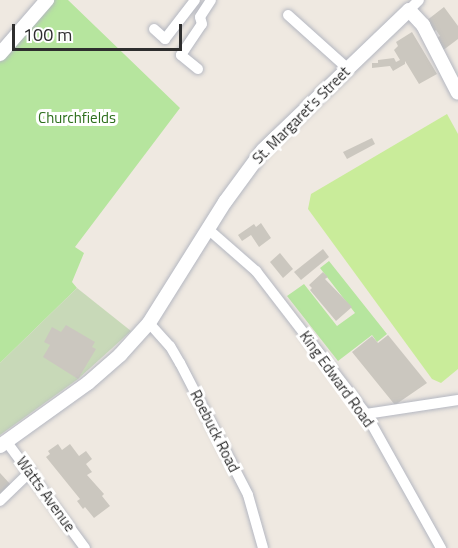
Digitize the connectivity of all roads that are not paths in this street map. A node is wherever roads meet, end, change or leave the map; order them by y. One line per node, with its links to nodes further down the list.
1 (47, 0): 7 (street)
2 (195, 0): 6 (street)
3 (211, 0): 8 (street)
4 (414, 5): 9 (street, St. Margaret's Street); 10 (street)
5 (288, 15): 9 (street)
6 (154, 29)
7 (0, 54)
8 (198, 69)
9 (347, 69): 11 (street, St. Margaret's Street)
10 (458, 93)
11 (208, 229): 12 (street, St. Margaret's Street); 14 (street, King Edward Road)
12 (149, 323): 15 (street, St. Margaret's Street); 19 (street, Roebuck Road)
13 (458, 400): 14 (street)
14 (366, 414): 20 (street, King Edward Road)
15 (3, 444): 16 (street, Watts Avenue)
16 (31, 471): 17 (street); 18 (street, Watts Avenue)
17 (0, 501)
18 (85, 548)
19 (263, 548)
20 (441, 548)

